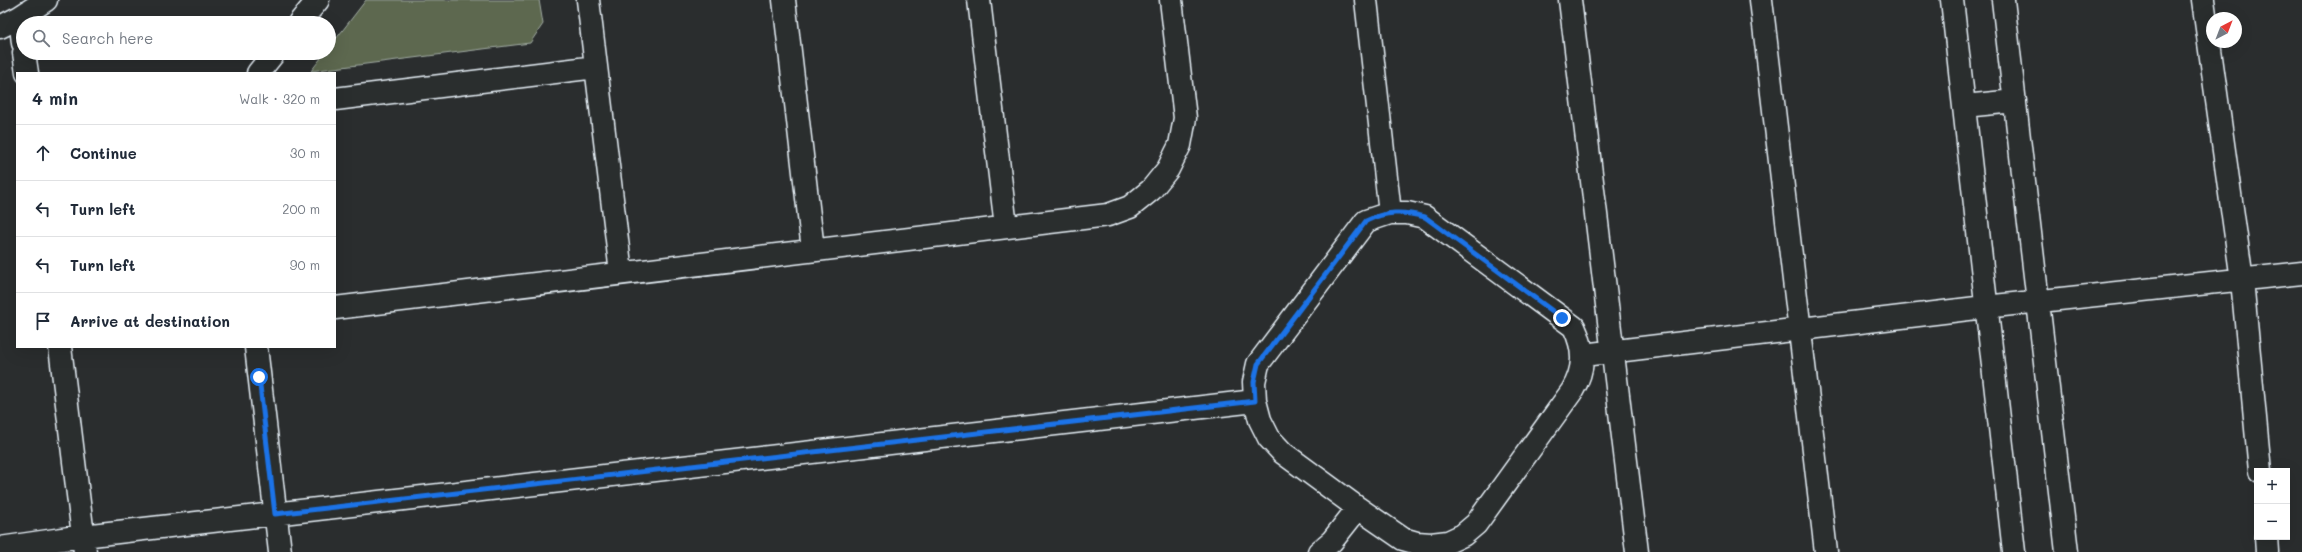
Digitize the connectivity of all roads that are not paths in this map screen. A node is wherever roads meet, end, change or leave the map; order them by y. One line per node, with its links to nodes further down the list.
1 (46, 0): 13 (street)
2 (318, 0): 14 (street)
3 (588, 0): 19 (street)
4 (784, 0): 27 (street)
5 (978, 0): 26 (street)
6 (1171, 0): 26 (street)
7 (1366, 0): 25 (street)
8 (1570, 0): 37 (street)
9 (1761, 0): 34 (street)
10 (1952, 0): 24 (street)
11 (2003, 0): 23 (street)
12 (2203, 0): 30 (street)
13 (23, 16)
14 (305, 16)
15 (16, 20): 16 (street)
16 (0, 27)
17 (25, 60): 20 (street)
18 (268, 60): 21 (street)
19 (596, 67): 22 (street); 28 (street)
20 (27, 72)
21 (259, 72)
22 (336, 99)
23 (2015, 101): 24 (street); 31 (street)
24 (1964, 106): 32 (street)
25 (1390, 213): 38 (street); 39 (street)
26 (1006, 227): 27 (street)
27 (813, 250): 28 (street)
28 (621, 273): 33 (street)
29 (2302, 273): 30 (street)
30 (2242, 280): 31 (street); 40 (street)
31 (2037, 301): 32 (street); 52 (street)
32 (1985, 307): 34 (street); 51 (street)
33 (336, 308)
34 (1800, 329): 37 (street); 50 (street)
35 (60, 348): 44 (street)
36 (256, 348): 42 (street)
37 (1614, 350): 38 (street); 49 (street)
38 (1583, 355): 46 (street)
39 (1255, 401): 41 (street); 42 (street)
40 (2260, 468)
41 (1358, 508): 46 (street); 48 (street)
42 (275, 514): 44 (street); 47 (street)
43 (2266, 540): 53 (street)
44 (84, 544): 45 (street)
45 (0, 548)
46 (1431, 548)
47 (280, 552)
48 (1319, 552)
49 (1637, 552)
50 (1826, 552)
51 (2014, 552)
52 (2067, 552)
53 (2267, 552)

